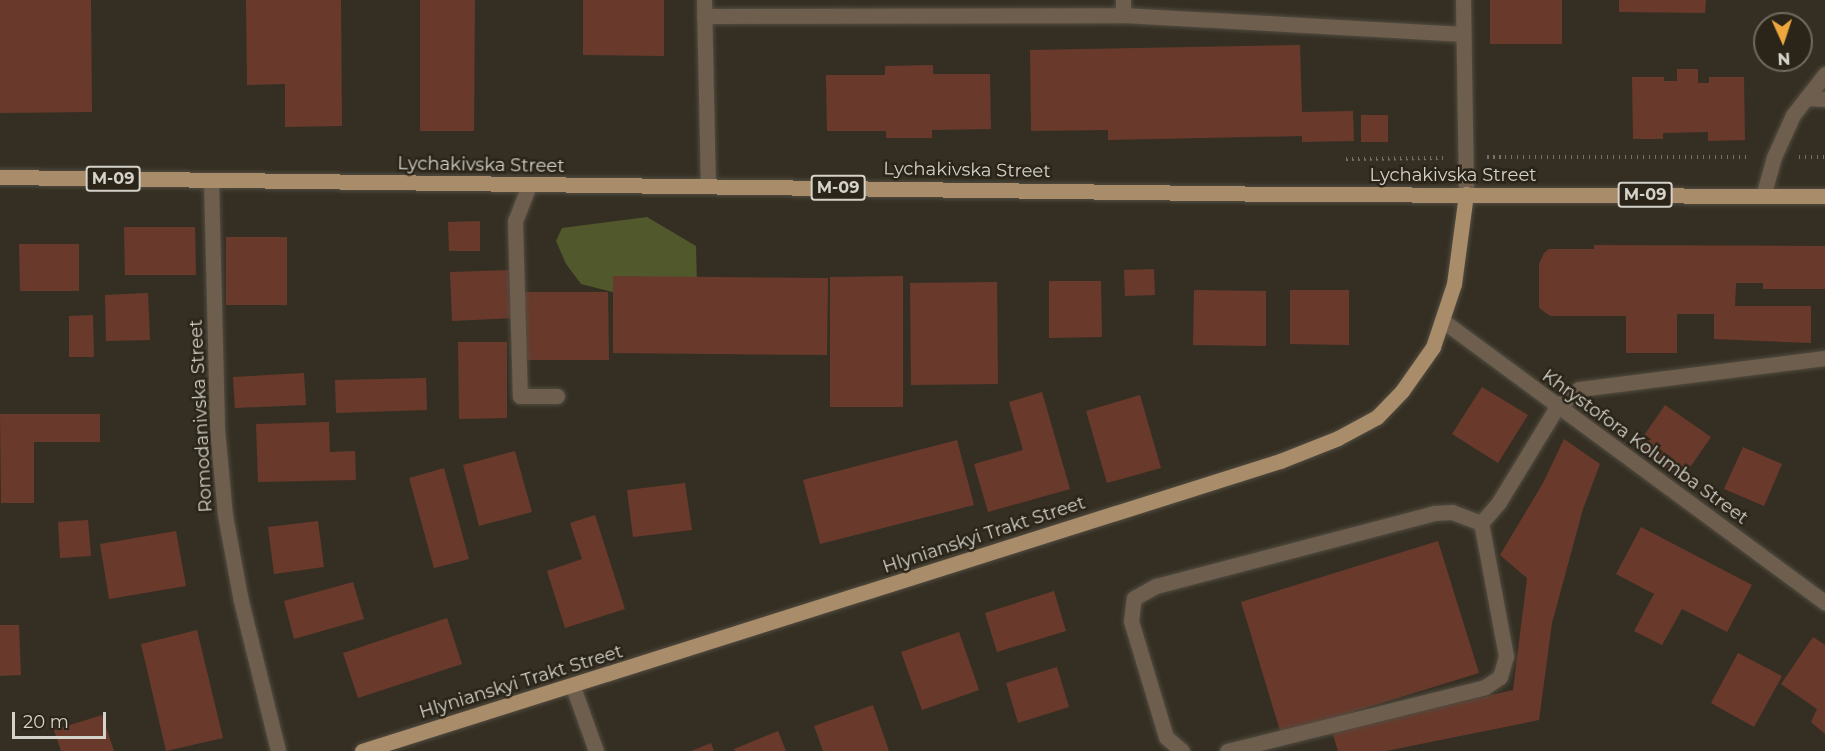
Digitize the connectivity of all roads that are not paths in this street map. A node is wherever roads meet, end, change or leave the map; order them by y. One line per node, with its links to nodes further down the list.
1 (704, 0): 4 (street)
2 (1463, 0): 5 (street)
3 (1123, 8): 4 (street); 5 (street)
4 (704, 16): 12 (street)
5 (1463, 34): 13 (street)
6 (1825, 74): 7 (street)
7 (1806, 98): 8 (street); 14 (street)
8 (1825, 99)
9 (0, 177): 10 (main road, Lychakivska Street / М-09)
10 (211, 180): 11 (main road, Lychakivska Street / М-09); 23 (street, Romodanivska Street)
11 (529, 185): 12 (main road, Lychakivska Street / М-09); 18 (street)
12 (708, 186): 13 (main road, Lychakivska Street / М-09)
13 (1466, 194): 14 (main road, Lychakivska Street / М-09); 16 (main road, Hlynianskyi Trakt Street)
14 (1763, 196): 15 (main road, Lychakivska Street / М-09)
15 (1825, 196)
16 (1443, 321): 19 (street, Khrystofora Kolumba Street); 22 (main road, Hlynianskyi Trakt Street)
17 (1825, 358): 19 (street)
18 (557, 396)
19 (1557, 407): 20 (street); 21 (street, Khrystofora Kolumba Street)
20 (1481, 523): 26 (street); 27 (street)
21 (1825, 603)
22 (573, 687): 24 (main road, Hlynianskyi Trakt Street); 25 (street)
23 (278, 751)
24 (362, 751)
25 (596, 751)
26 (1182, 751)
27 (1227, 751)

